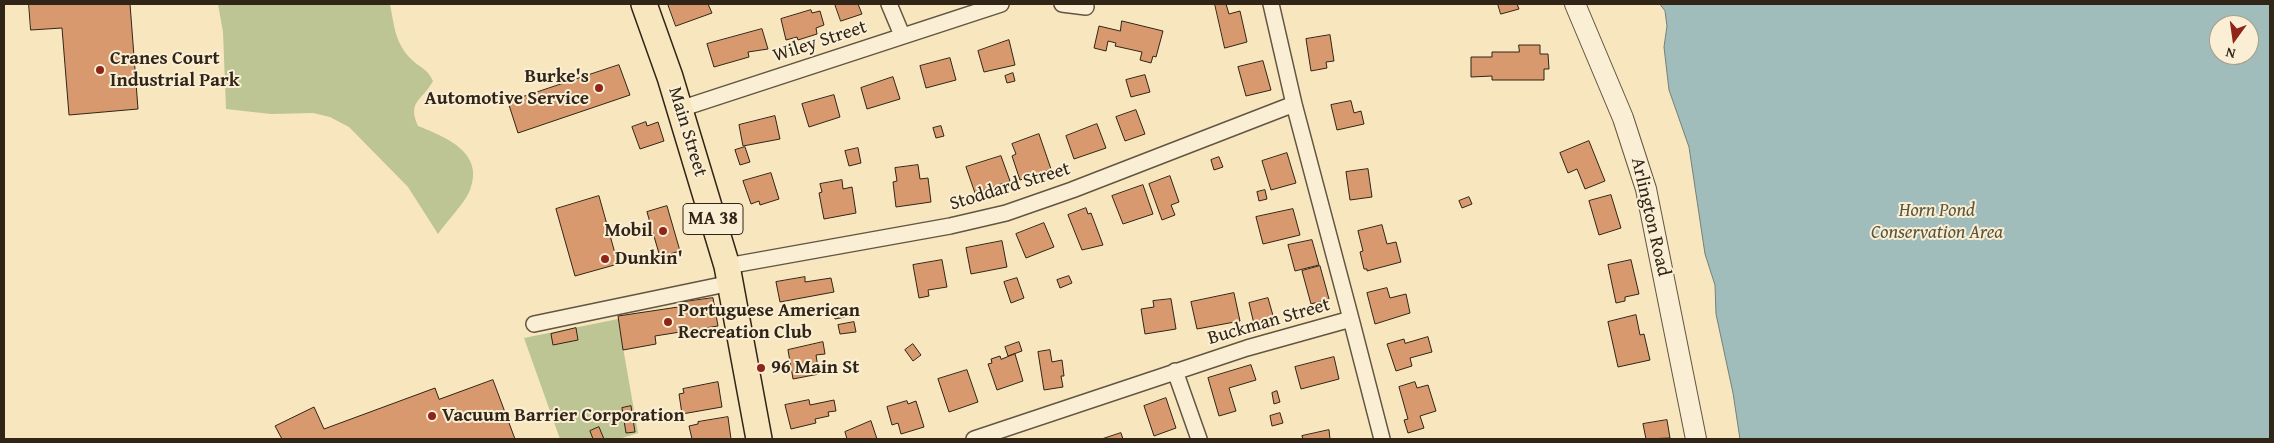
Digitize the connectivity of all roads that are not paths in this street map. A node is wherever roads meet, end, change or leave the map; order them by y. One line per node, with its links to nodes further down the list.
1 (644, 4): 10 (main road, Main Street / MA 38)
2 (889, 4): 8 (street)
3 (1001, 4): 8 (street, Wiley Street)
4 (1062, 4): 7 (street)
5 (1271, 4): 9 (street, Buckman Street)
6 (1575, 4): 19 (street, Arlington Road)
7 (1086, 7)
8 (902, 35): 10 (street, Wiley Street)
9 (1294, 104): 11 (street, Stoddard Street); 12 (street, Buckman Street)
10 (680, 109): 11 (main road, Main Street / MA 38)
11 (729, 275): 13 (street, Stoddard Street); 15 (main road, Main Street / MA 38)
12 (1351, 319): 14 (street, Buckman Street); 18 (street)
13 (534, 324)
14 (1175, 371): 16 (street, Buckman Street); 17 (street)
15 (759, 439)
16 (974, 439)
17 (1199, 439)
18 (1382, 439)
19 (1696, 439)

